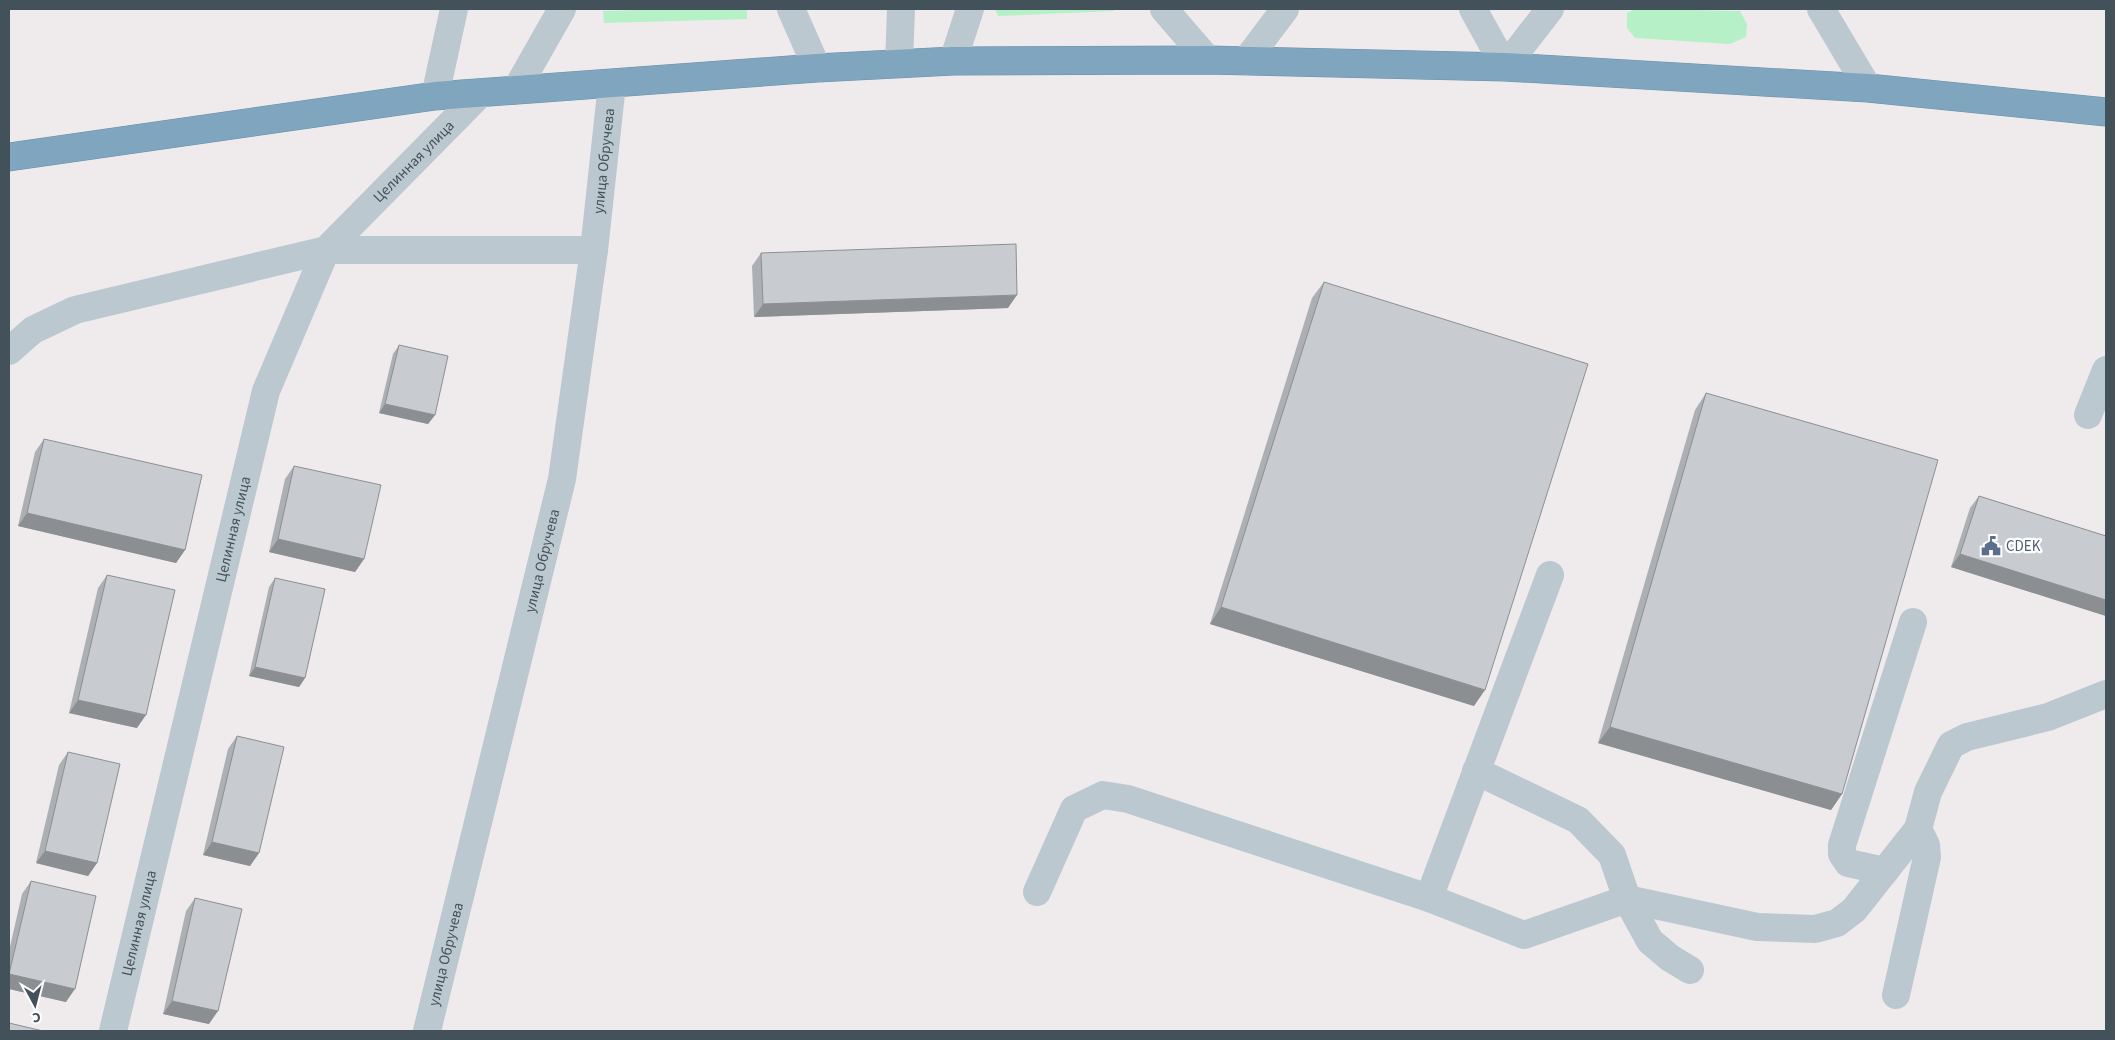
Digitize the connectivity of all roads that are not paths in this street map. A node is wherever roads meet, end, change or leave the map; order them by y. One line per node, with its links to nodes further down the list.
1 (454, 9): 21 (street)
2 (562, 9): 19 (street)
3 (791, 9): 16 (street)
4 (901, 9): 14 (street)
5 (970, 9): 12 (street)
6 (1164, 9): 11 (street)
7 (1285, 9): 13 (street)
8 (1473, 9): 15 (street)
9 (1550, 9): 15 (street)
10 (1821, 9): 18 (street)
11 (1208, 60): 12 (highway); 13 (highway)
12 (953, 61): 14 (highway)
13 (1246, 61): 15 (highway)
14 (899, 64): 16 (highway)
15 (1505, 67): 18 (highway)
16 (817, 68): 17 (highway)
17 (612, 84): 19 (highway); 25 (street, улица Обручева)
18 (1868, 88): 22 (highway)
19 (516, 90): 20 (highway)
20 (481, 93): 21 (highway); 24 (street, Целинная улица)
21 (435, 96): 23 (highway)
22 (2106, 112)
23 (9, 158)
24 (326, 250): 25 (street); 26 (street); 40 (street, Целинная улица)
25 (594, 250): 41 (street, улица Обручева)
26 (9, 351)
27 (2106, 370): 28 (street)
28 (2088, 415)
29 (1550, 575): 32 (street)
30 (1913, 622): 34 (street)
31 (2106, 694): 33 (street)
32 (1476, 771): 36 (street); 37 (street)
33 (1918, 829): 34 (street); 39 (street)
34 (1885, 872): 37 (street)
35 (1037, 892): 36 (street)
36 (1429, 898): 37 (street)
37 (1627, 899): 38 (street)
38 (1690, 970)
39 (1896, 995)
40 (113, 1031)
41 (427, 1031)

